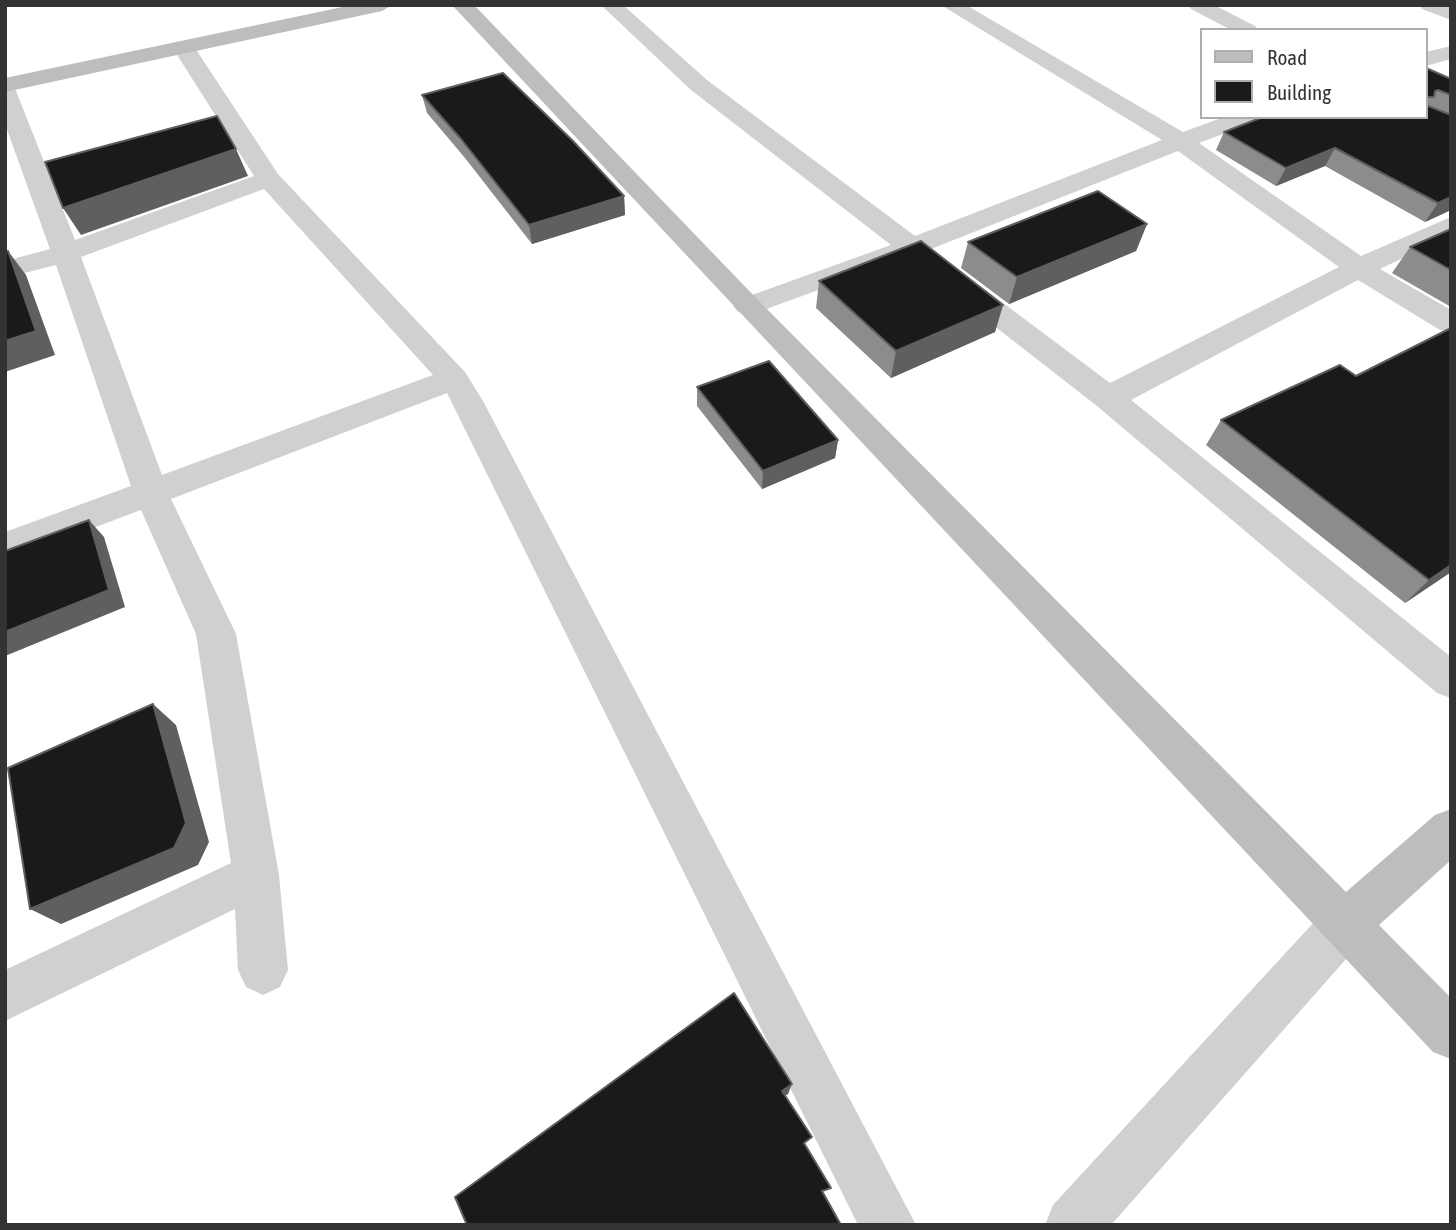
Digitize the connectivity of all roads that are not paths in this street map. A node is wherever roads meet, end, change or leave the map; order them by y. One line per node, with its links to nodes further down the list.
1 (382, 5): 9 (street)
2 (462, 5): 22 (street)
3 (611, 5): 18 (street)
4 (951, 5): 15 (street)
5 (1198, 5): 8 (street)
6 (1429, 5): 7 (street)
7 (1451, 14)
8 (1244, 28)
9 (183, 47): 12 (street); 16 (street)
10 (1451, 52): 11 (street)
11 (1428, 58)
12 (5, 85)
13 (5, 91): 19 (street)
14 (1242, 119): 15 (street)
15 (1181, 141): 18 (street); 20 (street)
16 (269, 179): 19 (street); 24 (street)
17 (1451, 225): 20 (street)
18 (912, 247): 22 (street); 25 (street)
19 (66, 253): 21 (street); 26 (street)
20 (1359, 268): 23 (street); 25 (street)
21 (5, 270)
22 (748, 306): 31 (street)
23 (1451, 323)
24 (454, 379): 26 (street); 35 (street)
25 (1108, 398): 28 (street)
26 (151, 493): 27 (street); 30 (street)
27 (5, 547)
28 (1451, 681)
29 (1451, 830): 31 (street)
30 (256, 875): 32 (street); 33 (street)
31 (1345, 924): 34 (street); 36 (street)
32 (263, 970)
33 (5, 996)
34 (1451, 1034)
35 (888, 1225)
36 (1073, 1225)

